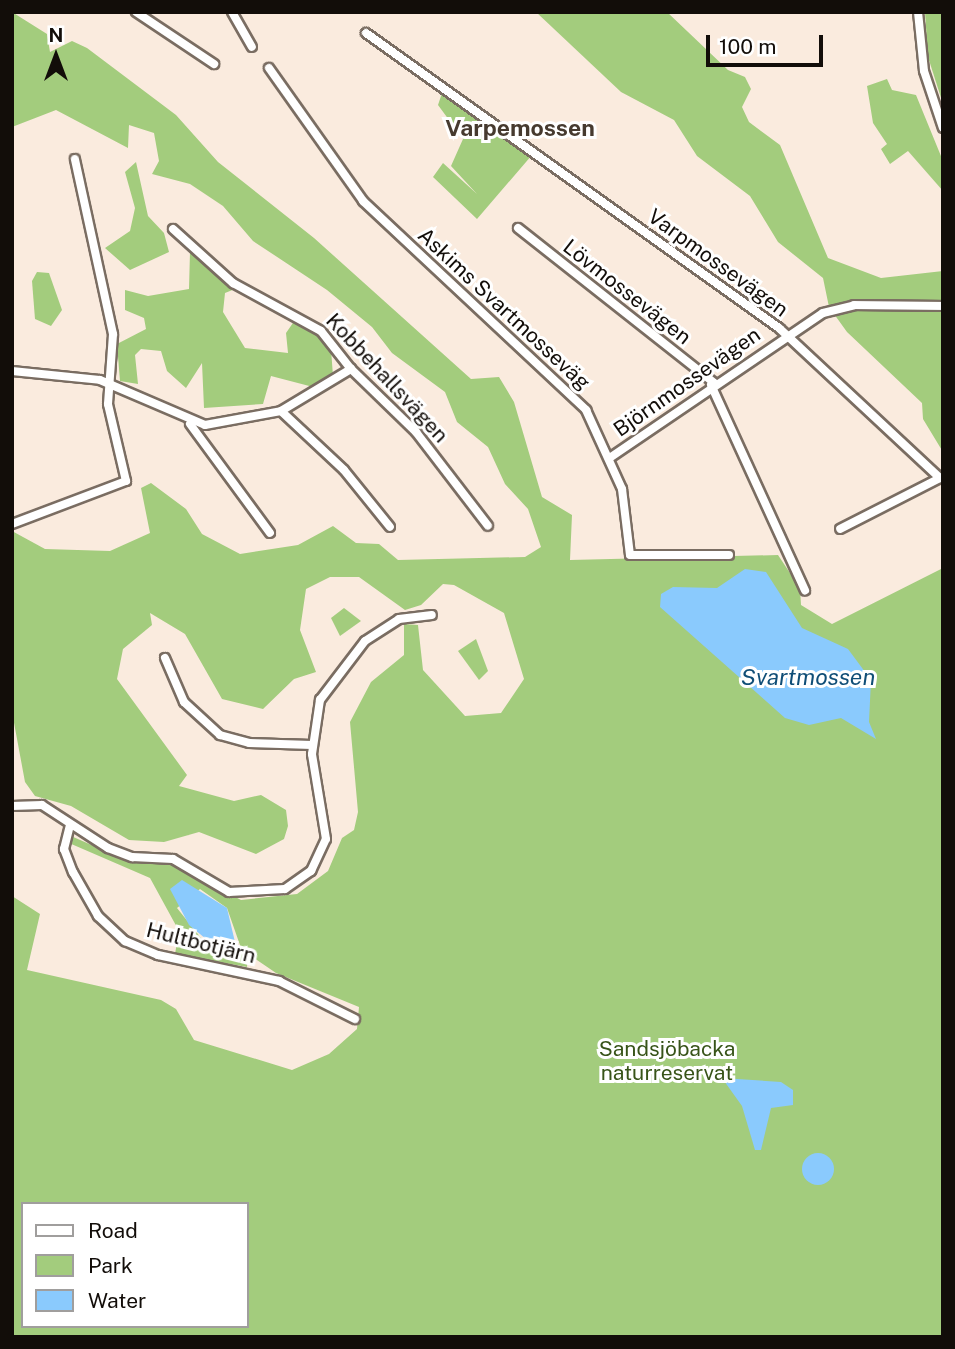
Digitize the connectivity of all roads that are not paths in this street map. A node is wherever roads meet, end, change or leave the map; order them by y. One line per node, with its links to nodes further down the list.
1 (136, 12): 6 (street)
2 (232, 12): 5 (street)
3 (918, 12): 8 (street)
4 (366, 33): 13 (street, Varpmossevägen)
5 (252, 47)
6 (214, 64)
7 (269, 68): 20 (street, Askims Svartmosseväg)
8 (943, 128)
9 (75, 159): 16 (street)
10 (518, 228): 17 (street, Lövmossevägen)
11 (173, 229): 14 (street, Kobbehallsvägen)
12 (943, 306): 13 (street, Björnmossevägen)
13 (786, 334): 17 (street, Björnmossevägen); 24 (street, Varpmossevägen)
14 (351, 369): 18 (street); 22 (street, Kobbehallsvägen)
15 (12, 371): 16 (street)
16 (108, 383): 19 (street); 21 (street)
17 (712, 384): 20 (street, Björnmossevägen); 27 (street, Lövmossevägen)
18 (281, 411): 19 (street); 23 (street)
19 (190, 424): 25 (street)
20 (611, 457): 26 (street, Askims Svartmosseväg)
21 (12, 524)
22 (488, 526)
23 (390, 527)
24 (840, 529)
25 (270, 533)
26 (729, 555)
27 (805, 590)
28 (432, 615): 30 (street)
29 (165, 658): 30 (street)
30 (312, 745): 32 (street)
31 (12, 806): 32 (street)
32 (70, 825): 33 (street, Hultbotjärn)
33 (355, 1019)

